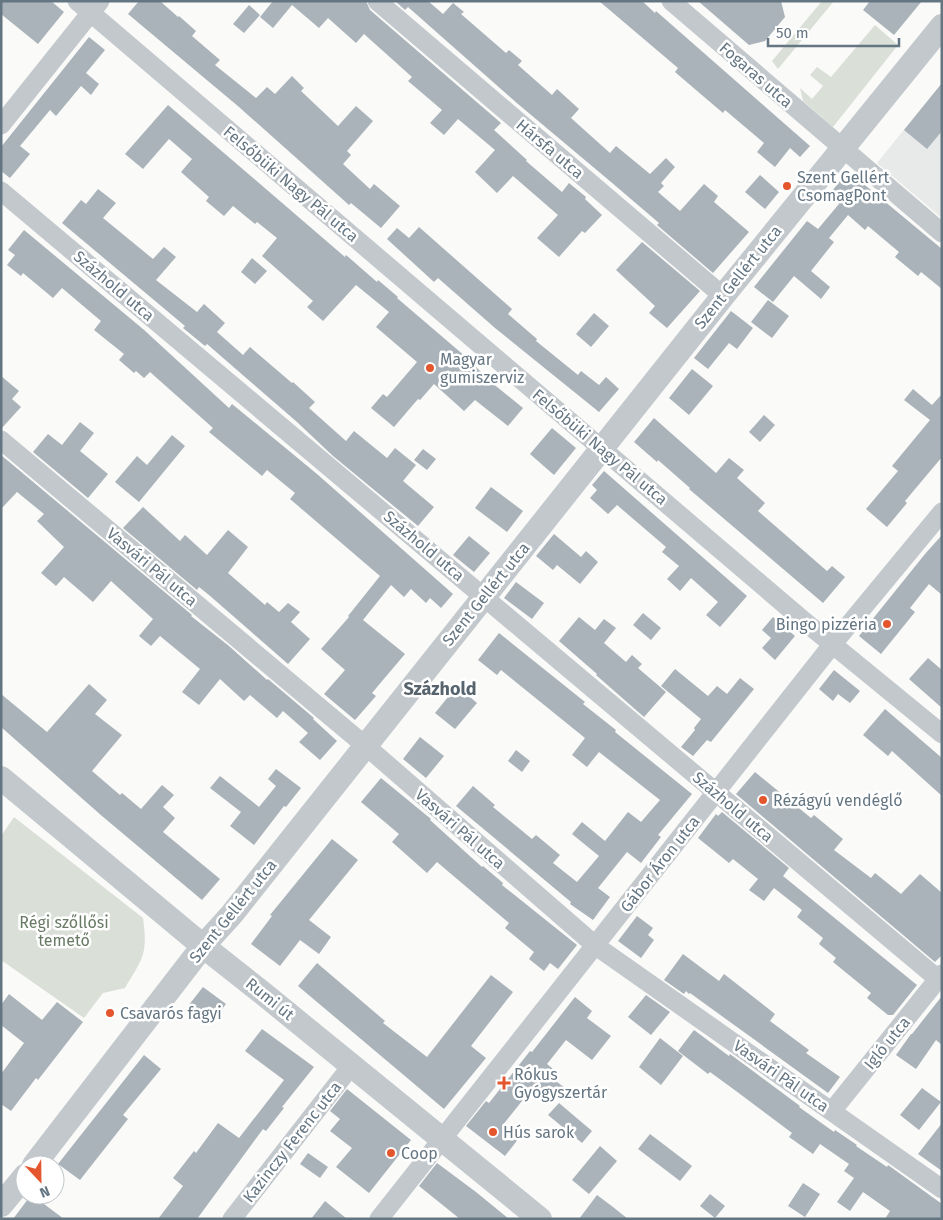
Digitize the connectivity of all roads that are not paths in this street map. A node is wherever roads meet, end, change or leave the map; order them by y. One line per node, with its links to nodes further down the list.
1 (377, 1): 9 (street, Hársfa utca)
2 (670, 1): 6 (street, Fogaras utca)
3 (89, 5): 5 (street); 11 (street, Felsőbüki Nagy Pál utca)
4 (942, 26): 6 (street, Szent Gellért utca)
5 (1, 125)
6 (842, 149): 8 (street, Fogaras utca); 9 (street, Szent Gellért utca)
7 (1, 191): 13 (street, Százhold utca)
8 (942, 233)
9 (723, 296): 11 (street, Szent Gellért utca)
10 (1, 440): 16 (street, Vasvári Pál utca)
11 (602, 448): 13 (street, Szent Gellért utca); 14 (street, Felsőbüki Nagy Pál utca)
12 (942, 512): 14 (street, Gábor Áron utca)
13 (484, 596): 16 (street, Szent Gellért utca); 18 (street, Százhold utca)
14 (832, 645): 15 (street, Felsőbüki Nagy Pál utca); 18 (street, Gábor Áron utca)
15 (942, 734)
16 (365, 745): 19 (street, Szent Gellért utca); 20 (street, Vasvári Pál utca)
17 (1, 778): 19 (street, Rumi út)
18 (716, 793): 20 (street, Gábor Áron utca); 21 (street, Százhold utca)
19 (203, 946): 22 (street, Rumi út); 25 (street, Szent Gellért utca)
20 (596, 946): 23 (street, Vasvári Pál utca); 24 (street, Gábor Áron utca)
21 (940, 977): 23 (street, Igló utca)
22 (352, 1065): 24 (street, Rumi út); 29 (street, Kazinczy Ferenc utca)
23 (832, 1111): 27 (street, Vasvári Pál utca)
24 (441, 1139): 30 (street, Gábor Áron utca); 31 (street, Rumi út)
25 (42, 1155)
26 (15, 1188): 28 (street)
27 (942, 1189)
28 (1, 1205)
29 (232, 1219)
30 (379, 1219)
31 (540, 1219)

